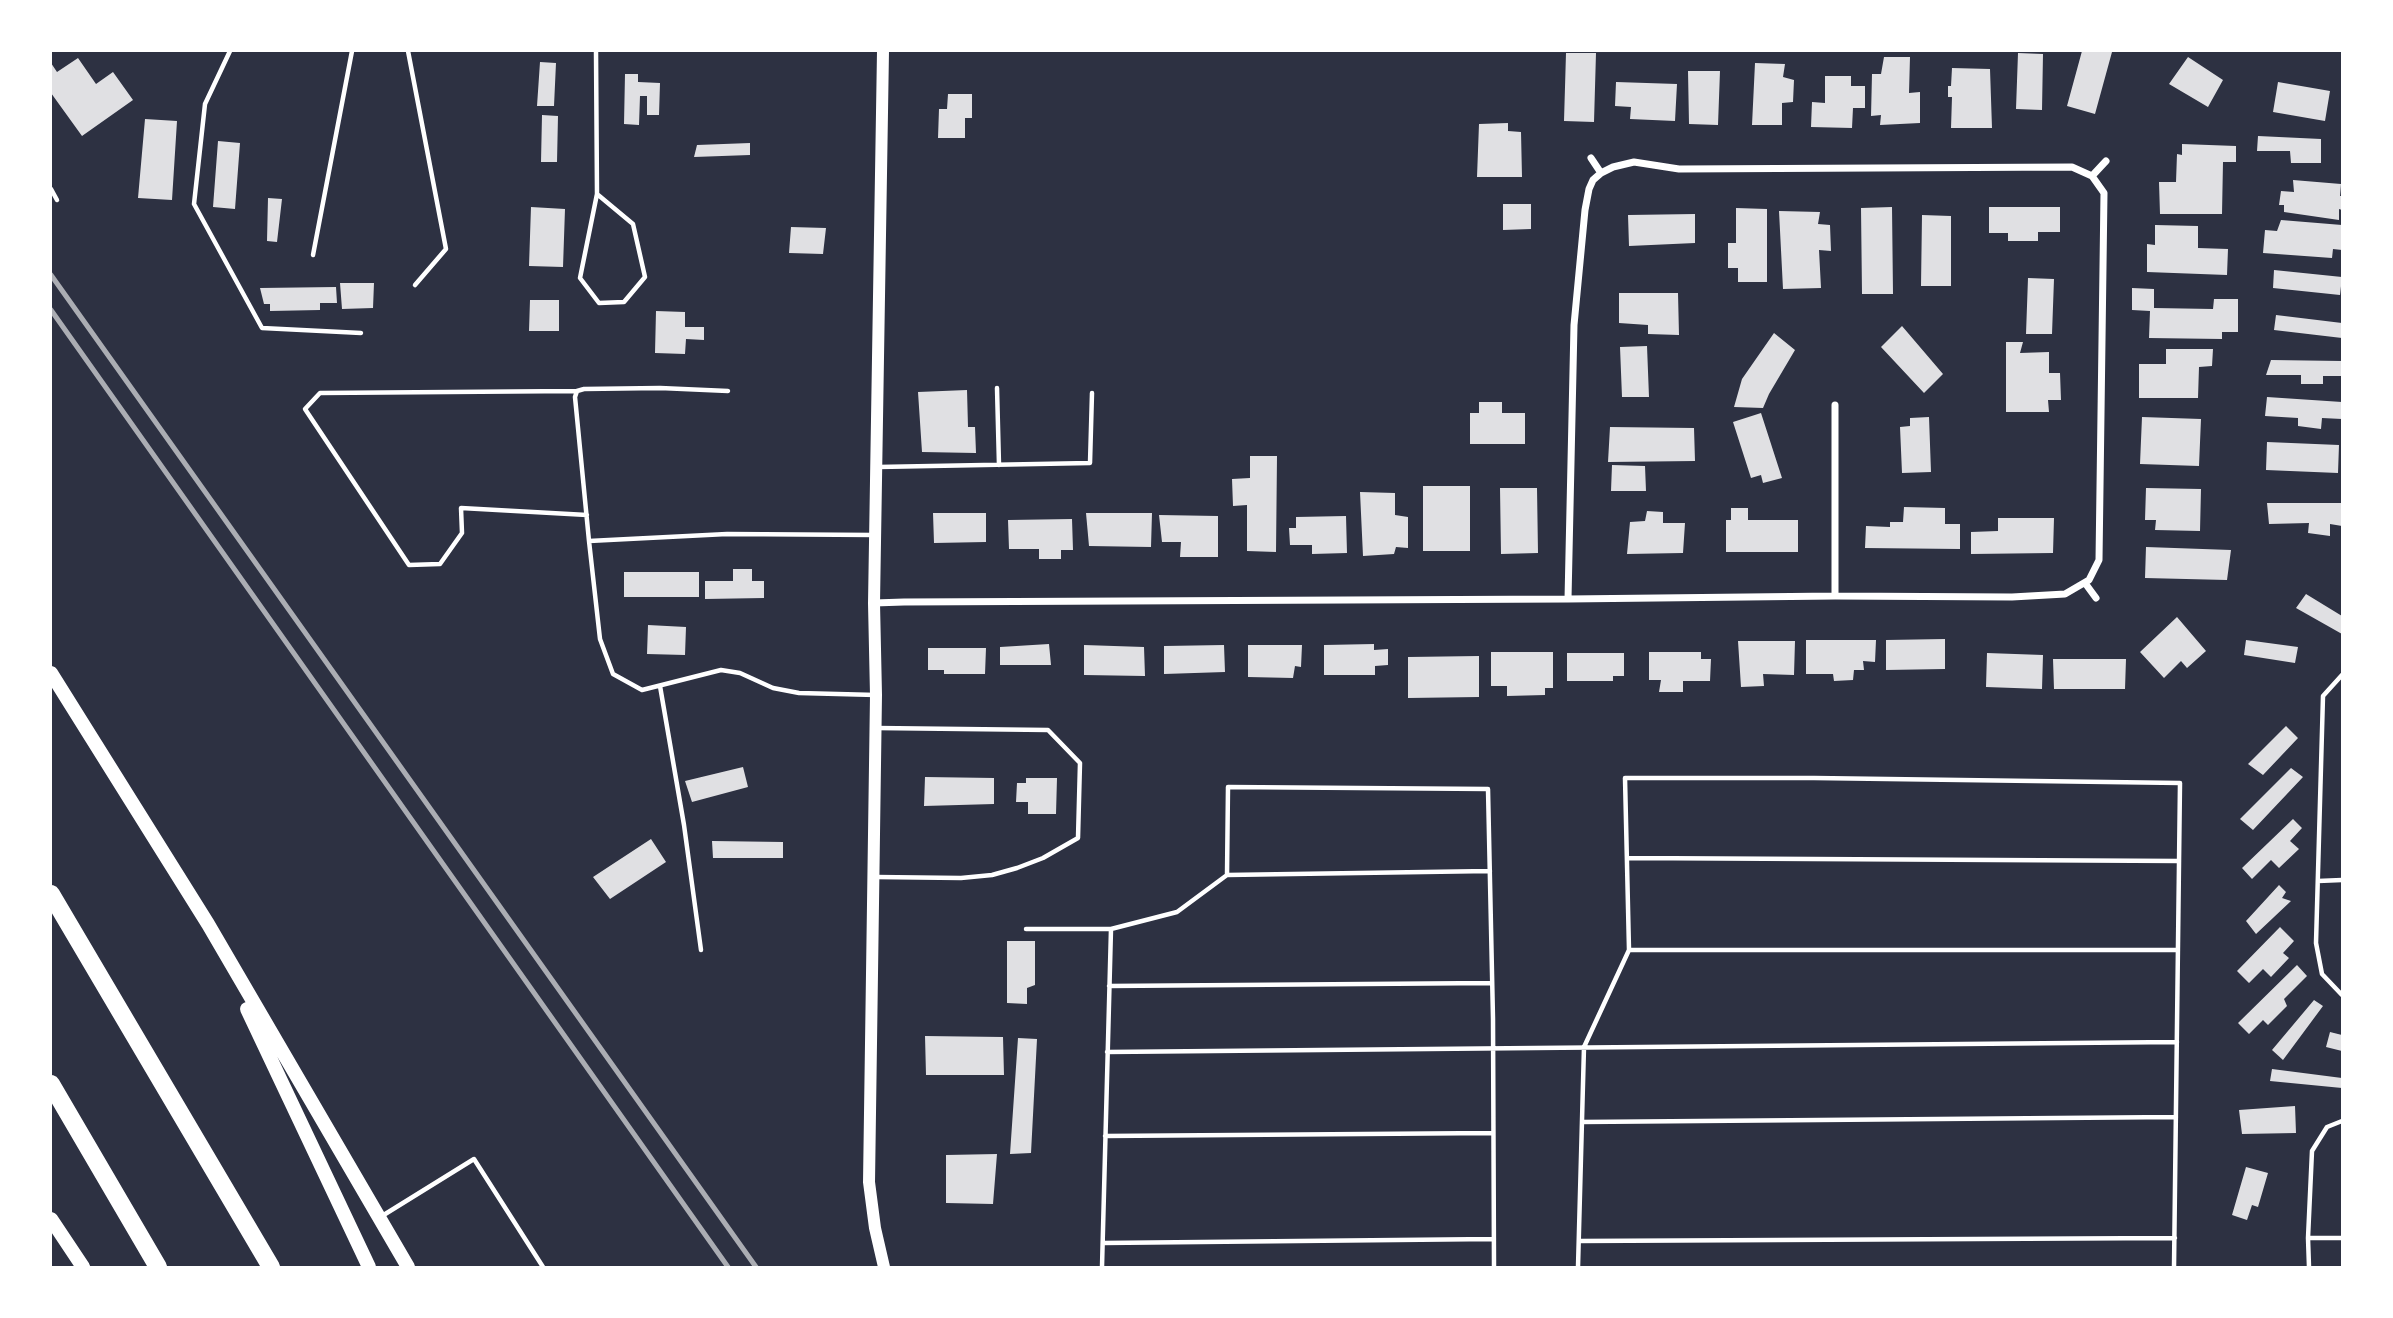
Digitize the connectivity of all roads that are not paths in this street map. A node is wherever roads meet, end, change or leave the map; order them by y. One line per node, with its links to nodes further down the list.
1 (230, 51): 15 (lane)
2 (352, 51): 13 (lane)
3 (408, 51): 14 (lane)
4 (596, 51): 11 (lane)
5 (883, 51): 22 (street)
6 (1591, 158): 8 (street)
7 (2106, 161): 9 (street)
8 (1601, 173): 9 (street); 29 (street)
9 (2092, 176): 26 (street)
10 (51, 189): 12 (lane)
11 (597, 194): 11 (lane)
12 (57, 201)
13 (313, 255)
14 (415, 285)
15 (361, 333)
16 (997, 388): 21 (lane)
17 (577, 391): 18 (lane); 23 (lane); 23 (lane)
18 (728, 391)
19 (1092, 393): 21 (lane)
20 (1835, 405): 27 (street)
21 (999, 465): 22 (lane)
22 (877, 467): 24 (street)
23 (587, 514): 25 (lane)
24 (875, 535): 25 (lane); 30 (street)
25 (589, 541): 33 (lane)
26 (2085, 583): 27 (street); 28 (street)
27 (1835, 596): 29 (street)
28 (2096, 598)
29 (1568, 599): 30 (street)
30 (874, 603): 34 (street)
31 (51, 673): 44 (main road)
32 (2342, 675): 42 (lane)
33 (660, 686): 34 (lane); 47 (lane)
34 (876, 695): 35 (street)
35 (875, 728): 40 (street); 40 (lane)
36 (1627, 858): 37 (lane); 37 (lane); 48 (lane)
37 (2179, 861): 49 (lane)
38 (1490, 872): 39 (lane); 39 (lane); 50 (lane)
39 (1227, 875): 46 (lane)
40 (872, 877): 77 (street)
41 (2342, 880): 42 (lane)
42 (2318, 881): 52 (lane)
43 (51, 894): 73 (highway)
44 (208, 924): 63 (main road); 74 (main road)
45 (1026, 929): 46 (lane)
46 (1111, 929): 51 (lane)
47 (701, 950)
48 (1629, 950): 49 (lane); 55 (lane)
49 (2178, 950): 53 (lane)
50 (1492, 983): 51 (lane); 54 (lane)
51 (1109, 986): 56 (lane)
52 (2342, 995)
53 (2177, 1042): 55 (lane); 58 (lane)
54 (1493, 1047): 55 (lane); 56 (lane); 61 (lane)
55 (1584, 1047): 60 (lane)
56 (1107, 1052): 62 (lane)
57 (51, 1084): 72 (highway)
58 (2176, 1117): 60 (lane); 65 (lane)
59 (2342, 1121): 66 (lane)
60 (1581, 1122): 69 (lane)
61 (1493, 1133): 62 (lane); 68 (lane)
62 (1105, 1136): 70 (lane)
63 (379, 1218): 75 (main road); 76 (lane)
64 (51, 1219): 71 (main road)
65 (2175, 1238): 69 (lane); 81 (lane)
66 (2308, 1238): 67 (lane); 82 (lane)
67 (2342, 1238)
68 (1494, 1239): 70 (lane); 79 (lane)
69 (1579, 1241): 80 (lane)
70 (1103, 1243): 78 (lane)
71 (83, 1267)
72 (158, 1267)
73 (271, 1267)
74 (369, 1267)
75 (408, 1267)
76 (543, 1267)
77 (884, 1267)
78 (1102, 1267)
79 (1494, 1267)
80 (1578, 1267)
81 (2174, 1267)
82 (2309, 1267)

